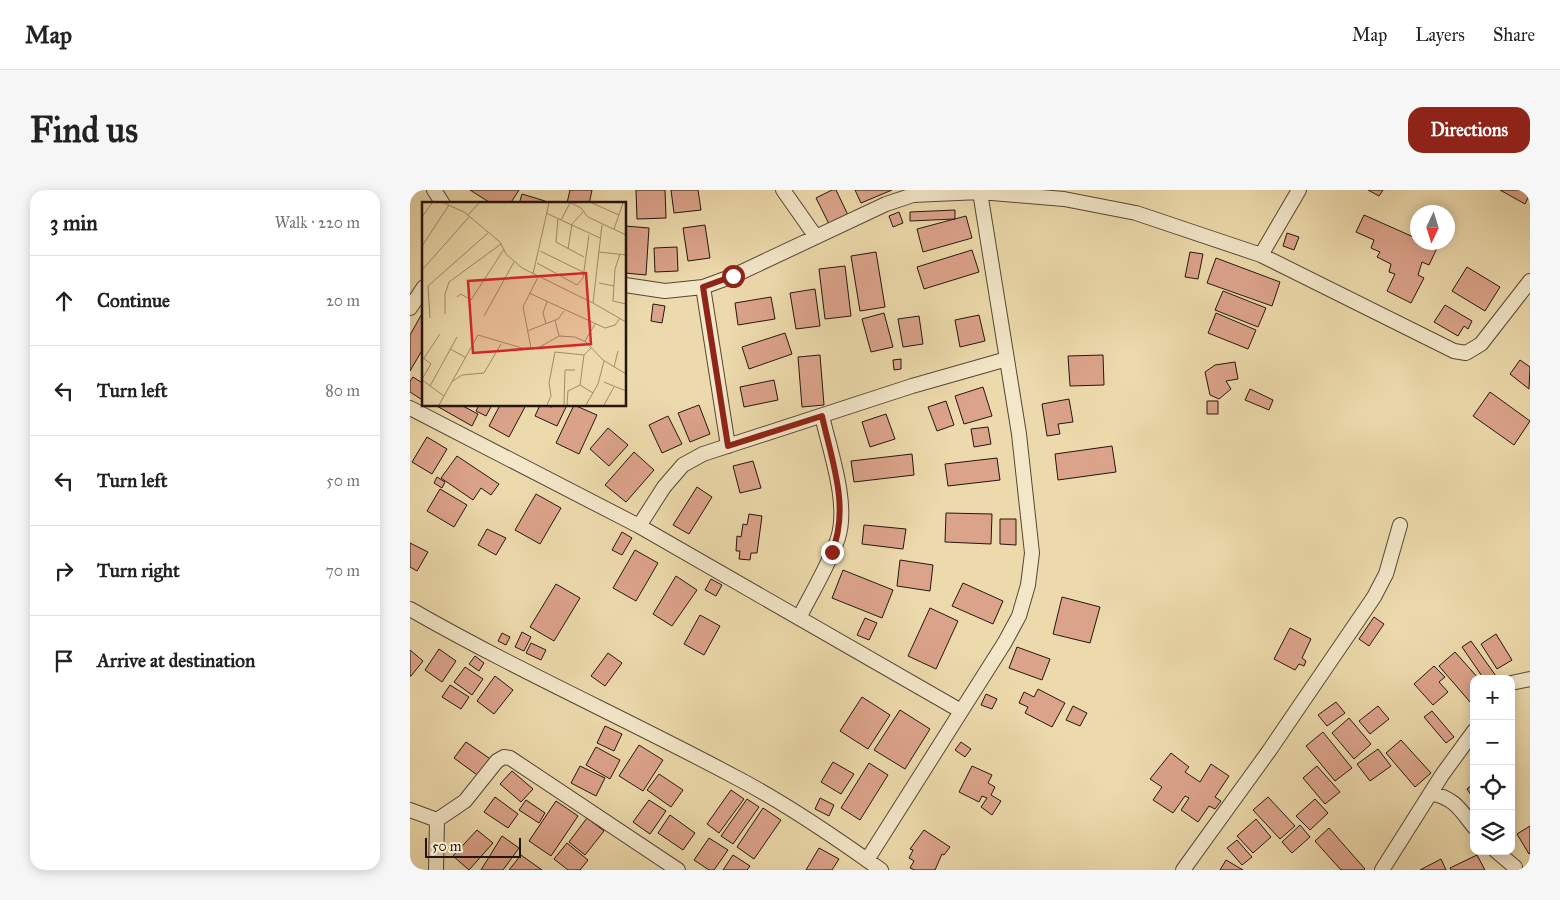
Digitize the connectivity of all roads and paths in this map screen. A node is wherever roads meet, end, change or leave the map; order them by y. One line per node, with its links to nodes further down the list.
1 (434, 190): 5 (street)
2 (783, 190): 6 (street)
3 (1299, 190): 7 (street)
4 (980, 192): 6 (street); 7 (street); 13 (street)
5 (442, 202)
6 (816, 237): 10 (street)
7 (1261, 255): 8 (street)
8 (1530, 281)
9 (626, 285): 10 (street)
10 (703, 287): 16 (street)
11 (422, 290): 12 (street)
12 (410, 308)
13 (1007, 359): 15 (street); 23 (street)
14 (410, 408): 18 (street)
15 (822, 416): 16 (street); 20 (street)
16 (728, 446): 18 (street)
17 (1400, 524): 35 (street)
18 (639, 526): 20 (street)
19 (410, 609): 30 (street)
20 (799, 618): 23 (street)
21 (1530, 679): 22 (street)
22 (1515, 682)
23 (962, 711): 30 (street)
24 (1470, 736): 25 (street)
25 (1430, 793): 28 (street); 36 (street)
26 (410, 810): 27 (street)
27 (437, 820): 32 (street); 33 (street)
28 (1470, 822)
29 (1501, 855): 31 (street)
30 (866, 860): 34 (street)
31 (1515, 867)
32 (436, 870)
33 (678, 870)
34 (880, 870)
35 (1183, 870)
36 (1382, 870)

